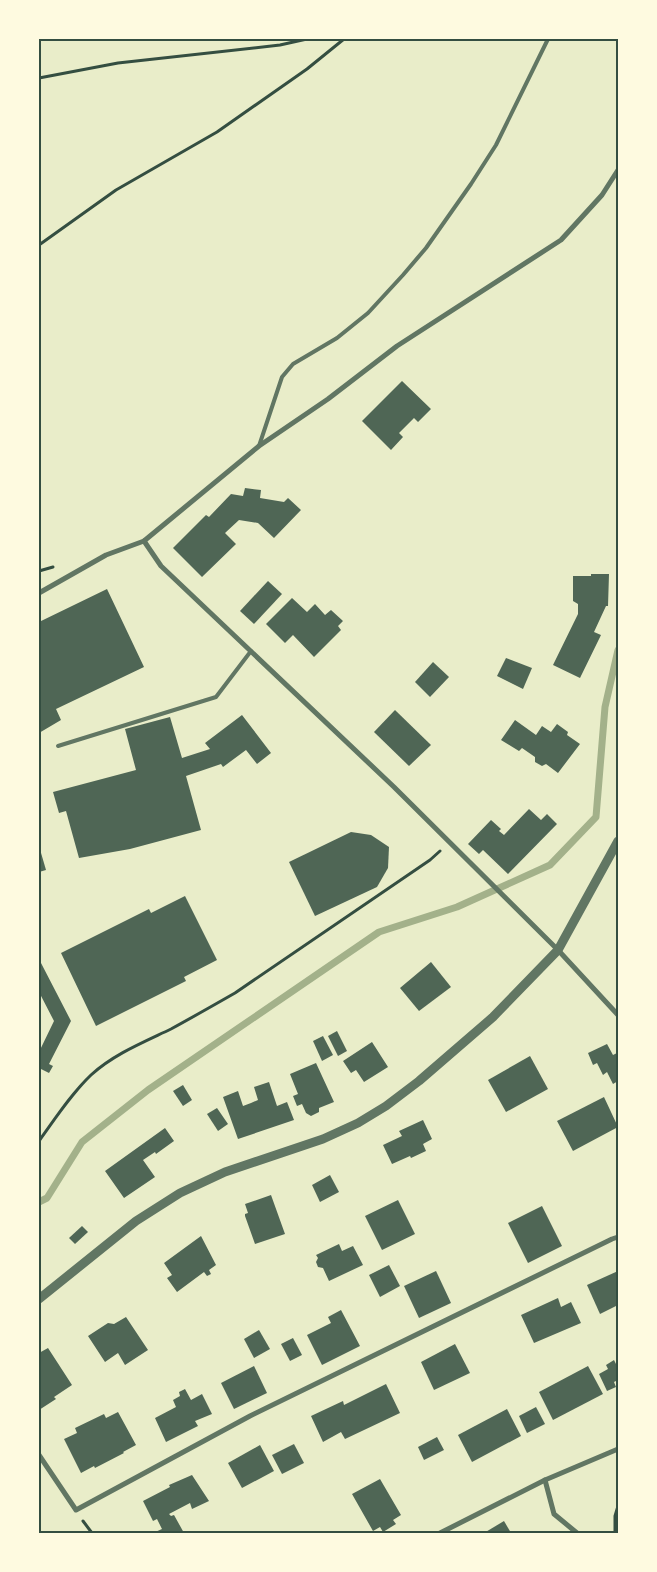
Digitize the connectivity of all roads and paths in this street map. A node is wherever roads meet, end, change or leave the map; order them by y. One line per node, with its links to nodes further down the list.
1 (307, 39): 4 (path)
2 (344, 39): 6 (path)
3 (548, 39): 7 (lane)
4 (39, 78)
5 (618, 170): 7 (street)
6 (39, 245)
7 (259, 446): 8 (street)
8 (144, 541): 9 (street); 10 (street)
9 (39, 593)
10 (251, 651): 11 (lane); 13 (street)
11 (58, 746)
12 (618, 841): 14 (street)
13 (450, 842): 14 (street); 16 (path)
14 (558, 950): 15 (street); 18 (street)
15 (618, 1015)
16 (39, 1141)
17 (618, 1237): 20 (street)
18 (39, 1299)
19 (618, 1449): 21 (street)
20 (39, 1454)
21 (545, 1480): 23 (street); 24 (street)
22 (618, 1506): 25 (path)
23 (440, 1533)
24 (577, 1533)
25 (615, 1533)

